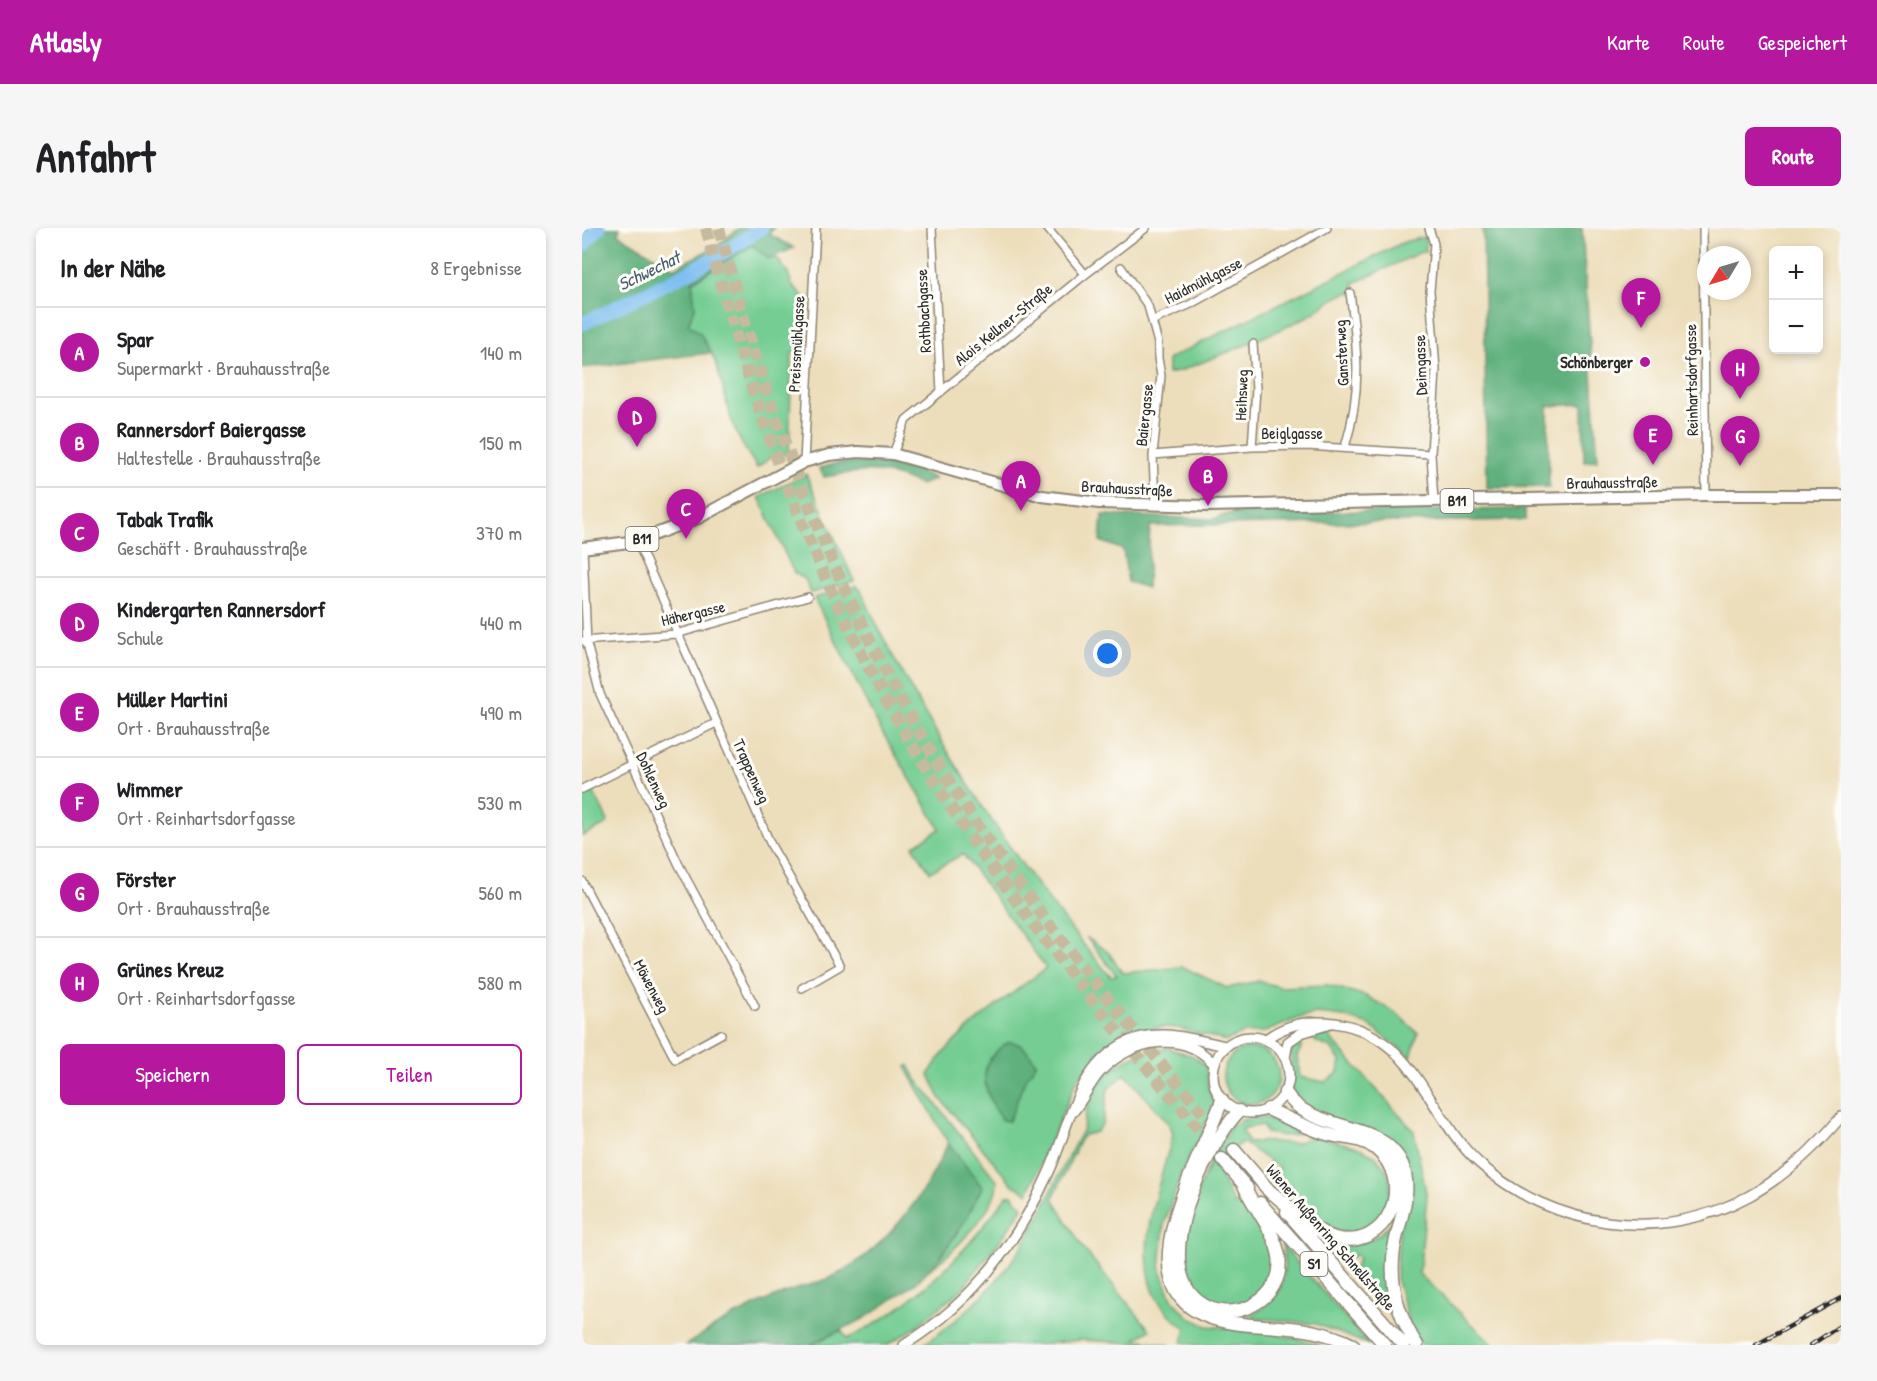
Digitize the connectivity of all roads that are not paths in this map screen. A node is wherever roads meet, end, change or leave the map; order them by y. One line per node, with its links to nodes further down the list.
1 (816, 228): 19 (street, Preissmühlgasse)
2 (932, 228): 13 (street, Rothbachgasse)
3 (1047, 228): 9 (street)
4 (1146, 228): 9 (street, Alois Kellner-Straße)
5 (1328, 228): 11 (street, Haidmühlgasse)
6 (1430, 228): 17 (street, Deimgasse)
7 (1703, 228): 20 (street, Reinhartsdorfgasse)
8 (1121, 267): 11 (street, Baiergasse)
9 (1085, 274): 13 (street, Alois Kellner-Straße)
10 (1350, 292): 15 (street, Gansterweg)
11 (1154, 320): 18 (street, Baiergasse)
12 (1253, 344): 14 (street, Heihsweg)
13 (941, 392): 16 (street, Alois Kellner-Straße)
14 (1252, 447): 15 (street, Beiglgasse); 18 (street, Beiglgasse)
15 (1345, 447): 17 (street, Beiglgasse)
16 (893, 454): 19 (main road, Brauhausstraße / B11); 23 (main road, Brauhausstraße / B11)
17 (1431, 454): 22 (street, Deimgasse)
18 (1153, 455): 23 (street, Baiergasse)
19 (804, 462): 24 (main road, Brauhausstraße / B11)
20 (1706, 495): 21 (main road, Brauhausstraße / B11); 22 (main road, Brauhausstraße / B11)
21 (1841, 495)
22 (1434, 502): 23 (main road, Brauhausstraße / B11)
23 (1155, 505)
24 (637, 541): 25 (main road, Brauhausstraße / B11); 27 (street, Trappenweg)
25 (583, 548): 28 (street, Dohlenweg)
26 (808, 597): 27 (street, Hähergasse)
27 (676, 633): 28 (street, Hähergasse); 29 (street, Trappenweg)
28 (584, 641): 30 (street, Dohlenweg)
29 (716, 723): 30 (street); 33 (street, Trappenweg)
30 (633, 765): 31 (street); 34 (street, Dohlenweg)
31 (582, 789)
32 (582, 881): 36 (street, Möwenweg)
33 (802, 988)
34 (755, 1006)
35 (1335, 1023): 37 (main road); 39 (main road); 46 (main road)
36 (721, 1034)
37 (1266, 1039): 38 (main road); 39 (main road)
38 (1225, 1046): 40 (main road); 45 (main road)
39 (1285, 1058): 41 (main road)
40 (1214, 1064): 42 (main road); 45 (main road)
41 (1285, 1092): 43 (main road); 55 (highway)
42 (1222, 1100): 44 (main road); 52 (highway)
43 (1268, 1109): 44 (main road); 50 (highway)
44 (1239, 1112): 49 (highway)
45 (1072, 1114): 51 (main road)
46 (1841, 1117)
47 (1234, 1150): 50 (highway, Wiener Außenring Schnellstraße / S1)
48 (1222, 1159): 49 (highway, Wiener Außenring Schnellstraße / S1)
49 (1243, 1183): 53 (highway, Wiener Außenring Schnellstraße / S1)
50 (1268, 1190): 54 (highway, Wiener Außenring Schnellstraße / S1)
51 (904, 1345)
52 (1353, 1345)
53 (1385, 1345)
54 (1404, 1345)
55 (1417, 1345)

